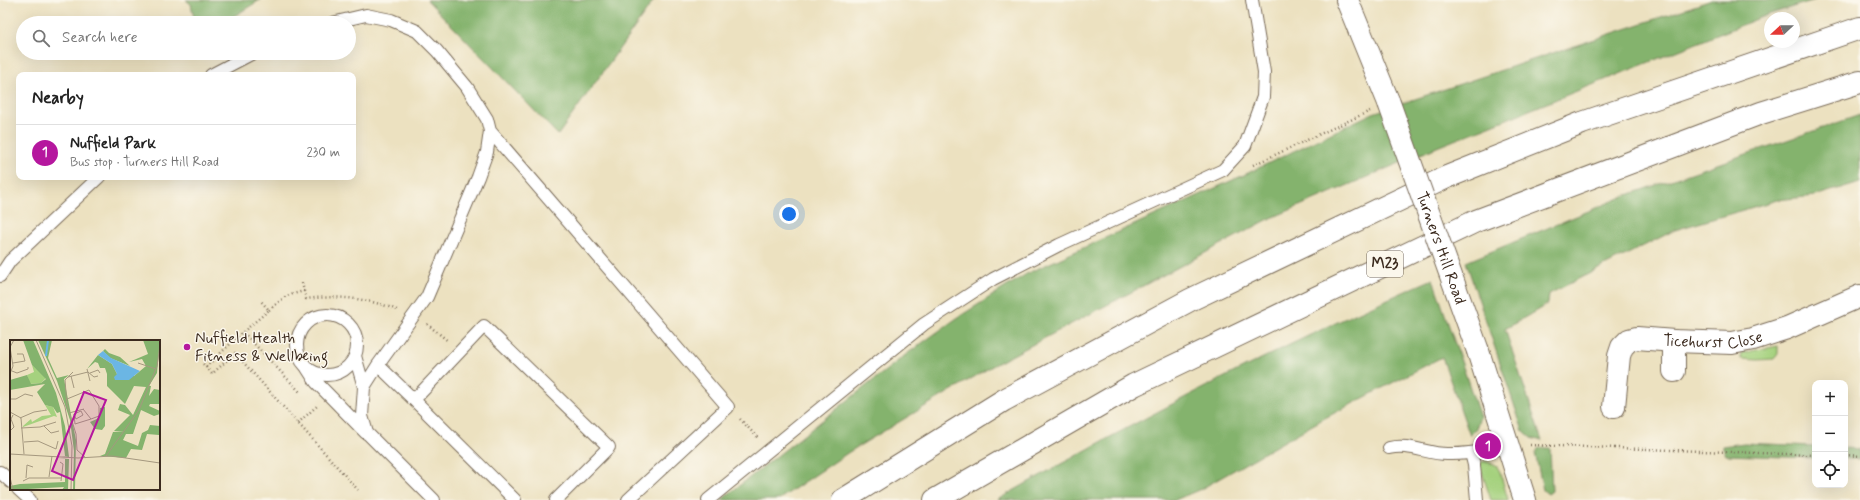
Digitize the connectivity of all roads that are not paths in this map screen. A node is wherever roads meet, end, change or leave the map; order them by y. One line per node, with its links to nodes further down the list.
1 (1252, 0): 32 (lane)
2 (1347, 0): 21 (main road, Turners Hill Road, bridge)
3 (356, 17): 8 (lane)
4 (1860, 28): 33 (main road)
5 (240, 60): 6 (lane)
6 (217, 72)
7 (1860, 82): 34 (main road, M23)
8 (490, 131): 15 (lane); 31 (lane)
9 (96, 180): 10 (lane)
10 (0, 276)
11 (1860, 296): 12 (main road, Ticehurst Close)
12 (1674, 341): 16 (main road); 19 (main road, Ticehurst Close)
13 (355, 356): 14 (lane); 14 (lane); 17 (lane)
14 (305, 365): 20 (lane)
15 (378, 365): 17 (lane); 18 (lane)
16 (1674, 371)
17 (364, 387): 20 (lane)
18 (414, 400): 29 (lane); 30 (lane)
19 (1614, 407)
20 (367, 433): 28 (lane)
21 (1517, 446): 23 (lane); 36 (main road, Turners Hill Road)
22 (1389, 448): 23 (lane)
23 (1471, 453): 35 (lane)
24 (0, 472): 25 (lane)
25 (10, 481)
26 (19, 490): 27 (lane)
27 (30, 500)
28 (434, 500)
29 (515, 500)
30 (556, 500)
31 (628, 500)
32 (708, 500)
33 (843, 500)
34 (935, 500)
35 (1477, 500)
36 (1525, 500)

